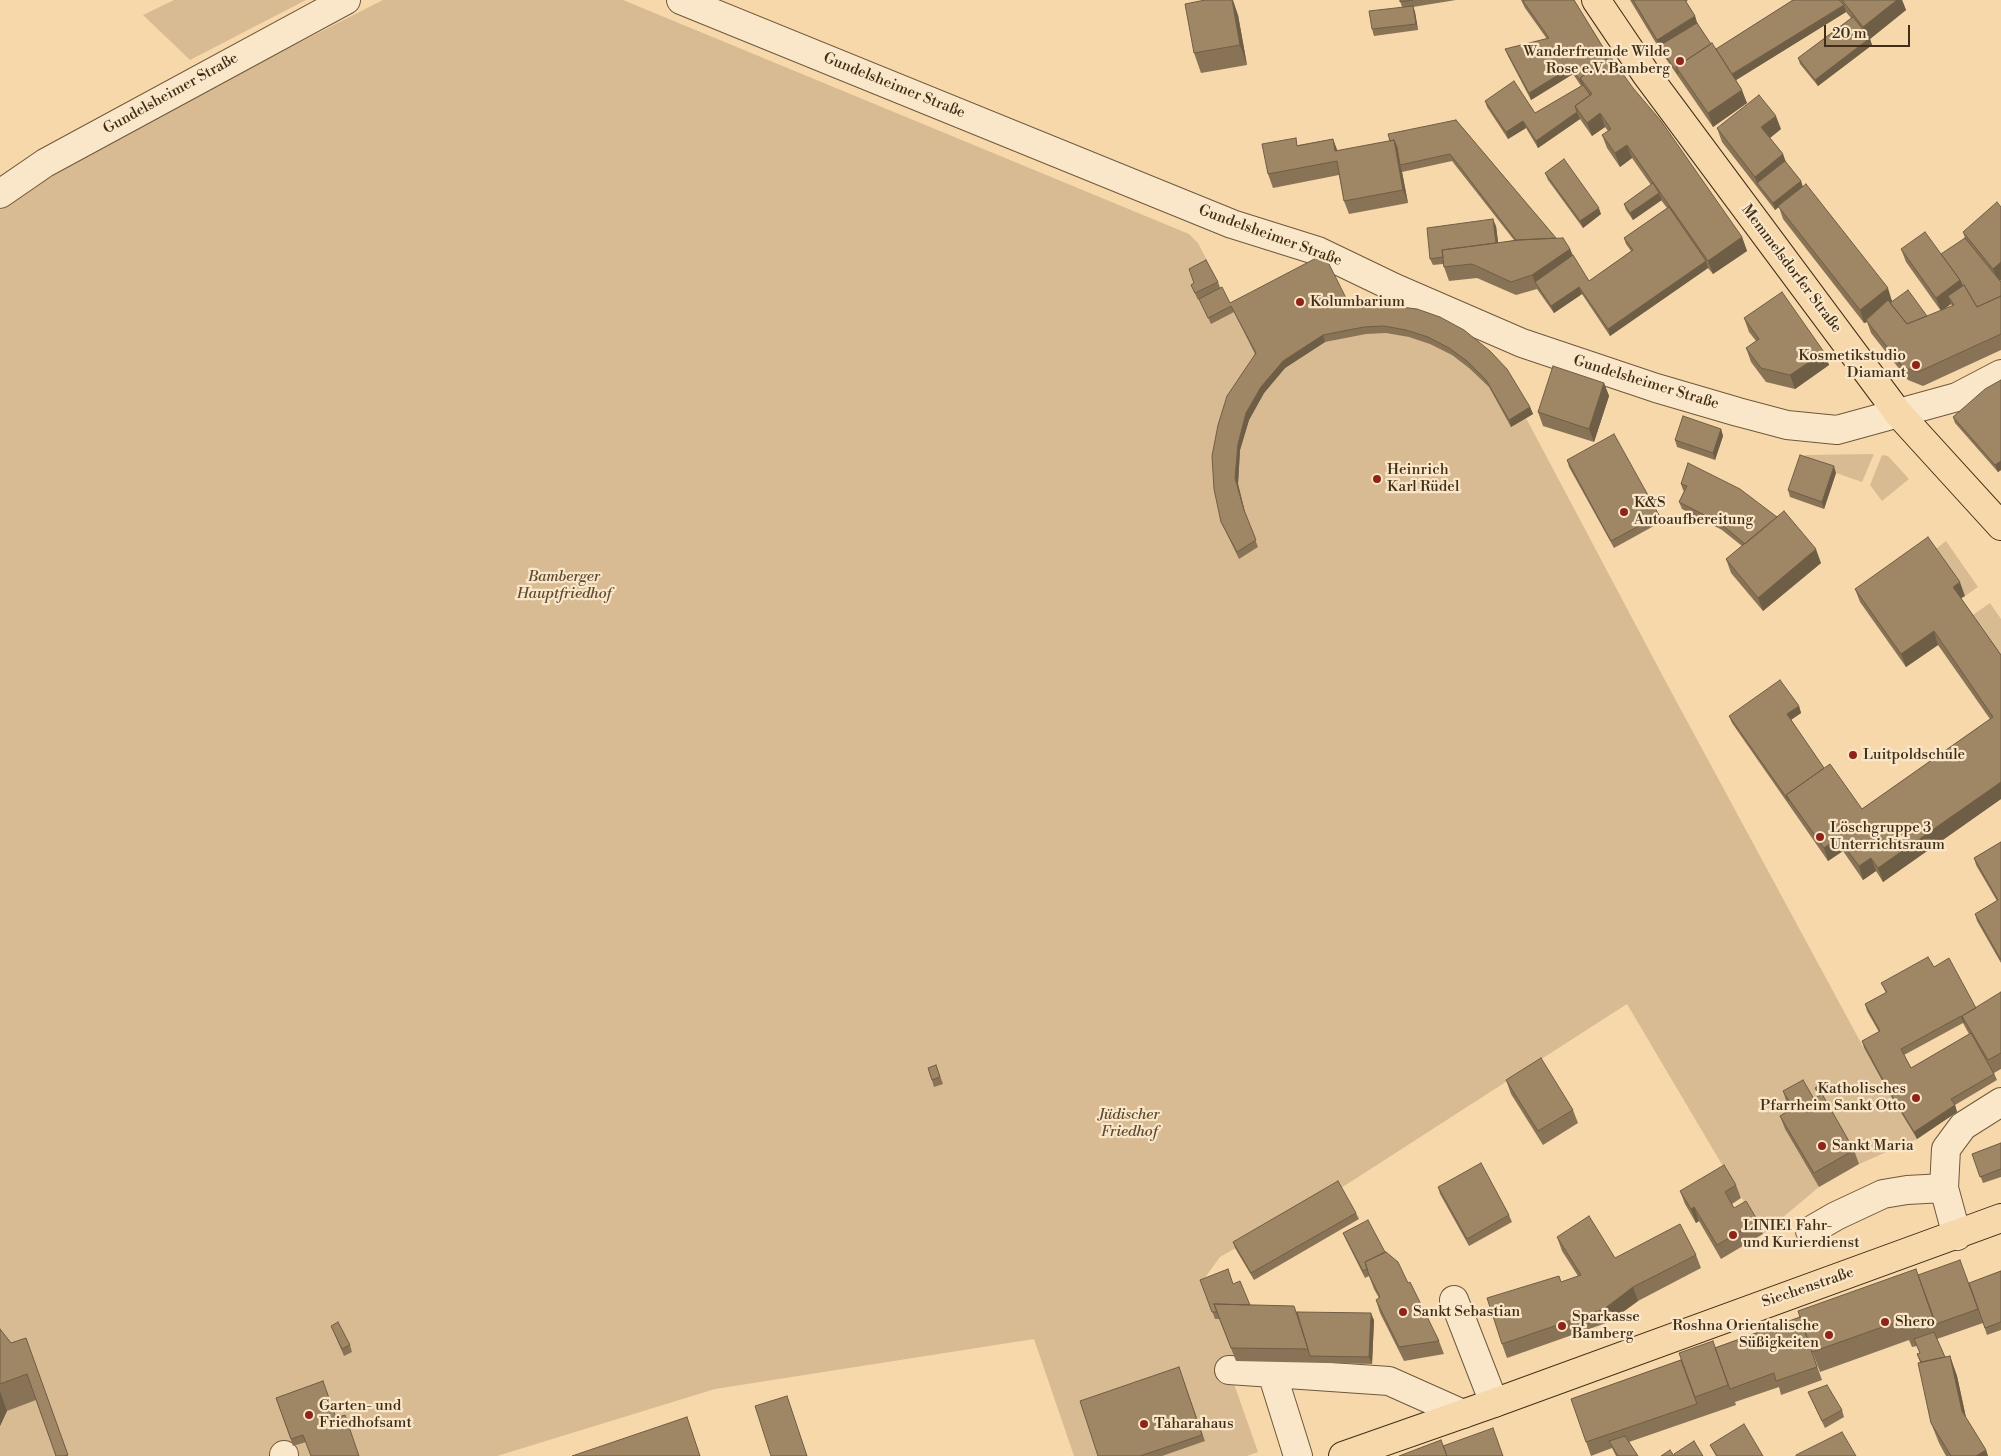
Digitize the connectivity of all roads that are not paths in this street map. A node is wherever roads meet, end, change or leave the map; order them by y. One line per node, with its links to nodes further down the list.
1 (346, 0): 4 (street, Gundelsheimer Straße)
2 (681, 0): 6 (street, Gundelsheimer Straße)
3 (1596, 0): 6 (main road, Memmelsdorfer Straße)
4 (0, 194)
5 (2001, 374): 6 (street, Gundelsheimer Straße)
6 (1898, 413): 7 (main road, Memmelsdorfer Straße)
7 (2001, 526)
8 (2001, 1102): 9 (street)
9 (1944, 1188): 11 (street); 12 (street)
10 (2001, 1218): 12 (main road, Siechenstraße)
11 (1810, 1232)
12 (1957, 1236): 16 (main road, Siechenstraße)
13 (1454, 1300): 16 (street)
14 (1229, 1370): 15 (street)
15 (1272, 1373): 17 (street); 18 (street)
16 (1494, 1403): 17 (main road, Siechenstraße)
17 (1463, 1414): 19 (main road, Siechenstraße)
18 (1298, 1456)
19 (1343, 1456)

